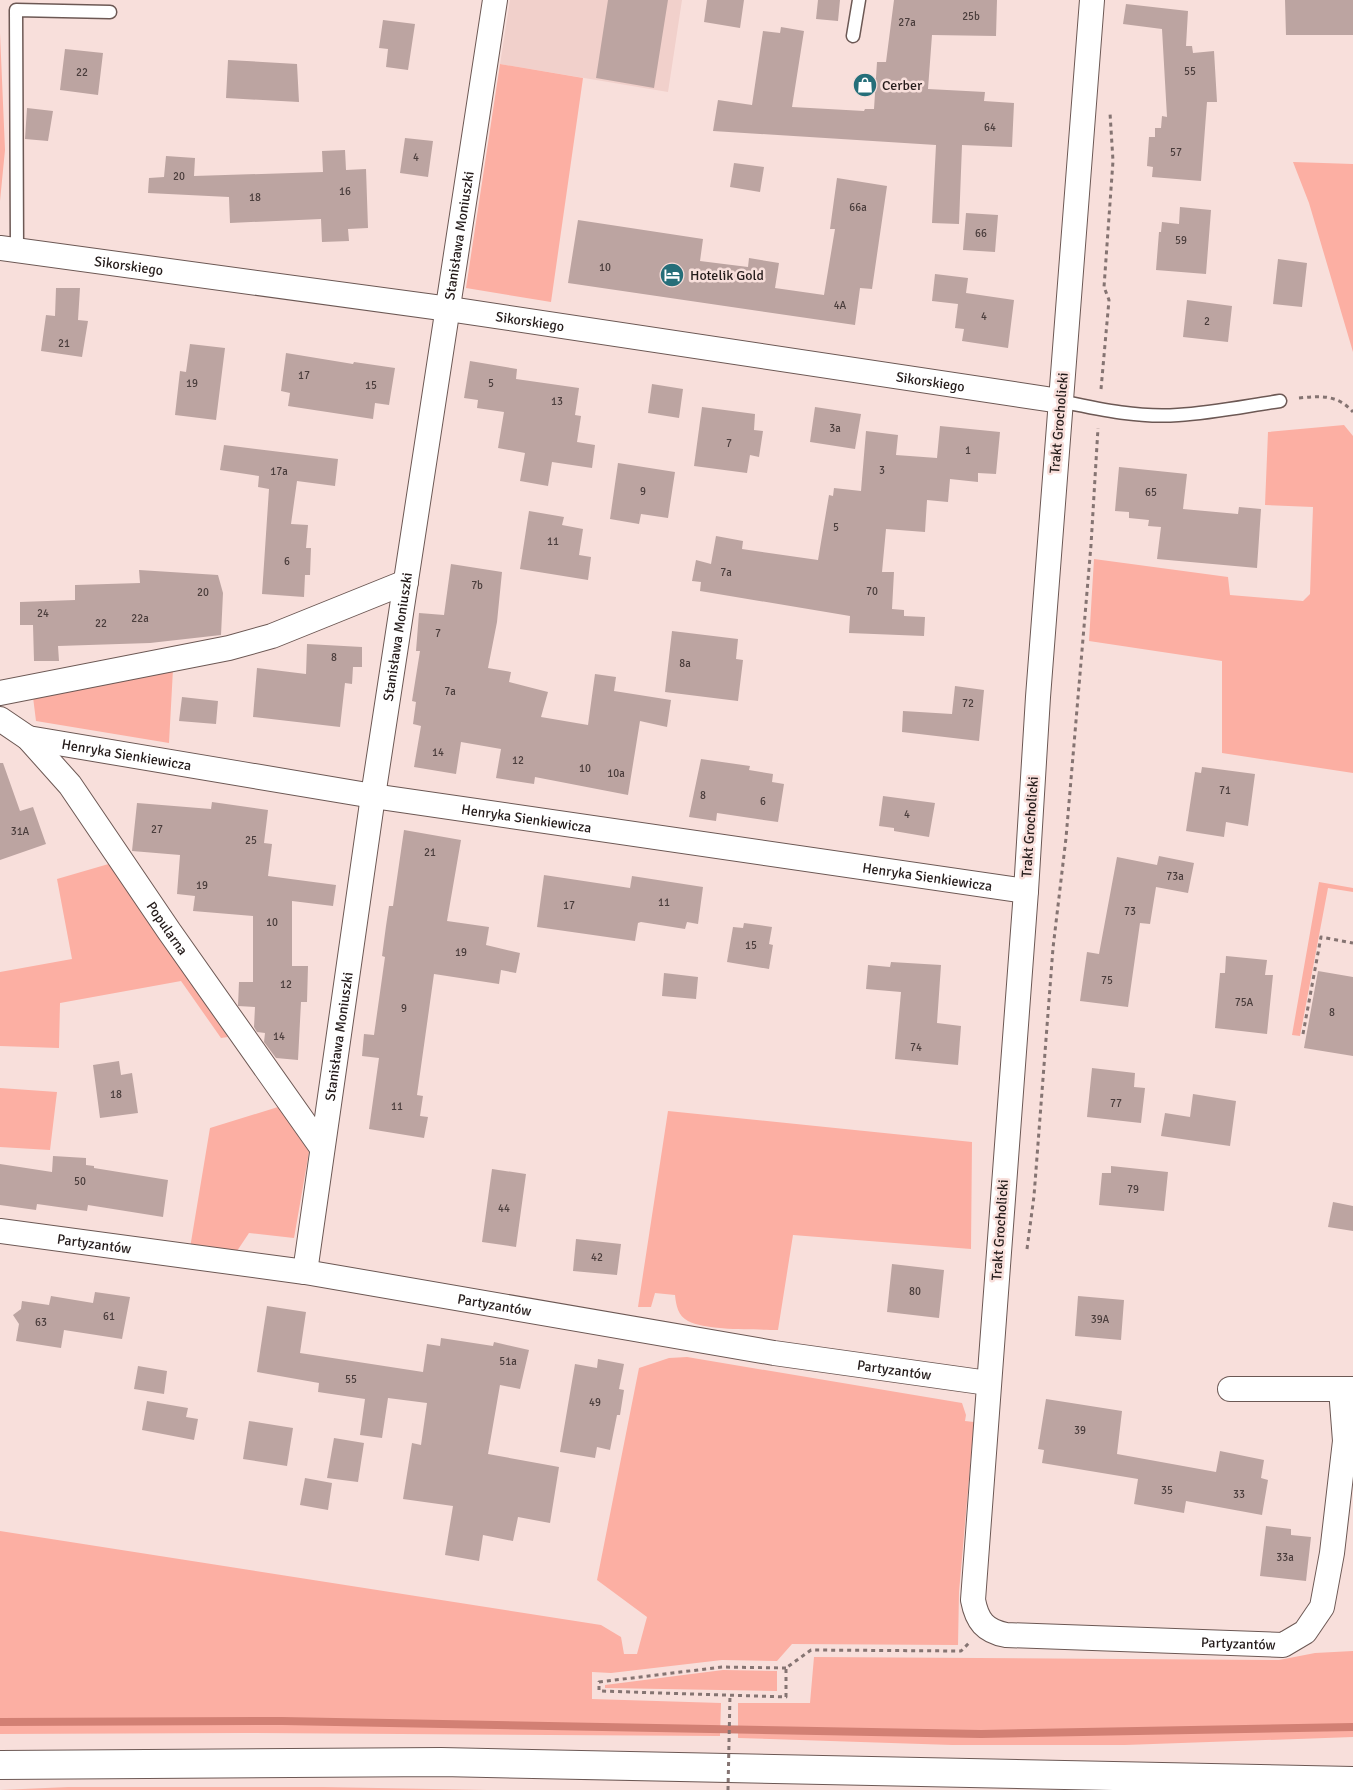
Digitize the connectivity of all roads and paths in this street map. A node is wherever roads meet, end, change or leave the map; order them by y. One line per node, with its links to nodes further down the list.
1 (495, 0): 8 (street, Stanisława Moniuszki)
2 (859, 0): 5 (lane)
3 (1092, 0): 9 (street, Trakt Grocholicki)
4 (110, 12): 7 (lane)
5 (853, 36)
6 (1110, 108): 11 (path)
7 (9, 249): 8 (street, Sikorskiego)
8 (449, 309): 9 (street, Sikorskiego); 13 (street, Stanisława Moniuszki)
9 (1060, 401): 11 (lane); 18 (street, Trakt Grocholicki)
10 (1280, 401): 11 (lane); 12 (path)
11 (1100, 409): 23 (path)
12 (1353, 412)
13 (406, 582): 14 (street); 17 (street, Stanisława Moniuszki)
14 (0, 693)
15 (0, 720): 16 (street, Popularna)
16 (28, 738): 17 (street, Henryka Sienkiewicza); 21 (street, Popularna)
17 (373, 796): 18 (street, Henryka Sienkiewicza); 21 (street, Stanisława Moniuszki)
18 (1026, 891): 25 (street, Trakt Grocholicki)
19 (1353, 943): 20 (path)
20 (1303, 1034)
21 (322, 1148): 24 (street, Stanisława Moniuszki)
22 (0, 1231): 24 (street, Partyzantów)
23 (1026, 1254)
24 (305, 1272): 25 (street, Partyzantów)
25 (988, 1383): 28 (street, Trakt Grocholicki)
26 (1230, 1389): 27 (street, Partyzantów)
27 (1347, 1389): 28 (street, Partyzantów)
28 (984, 1626): 29 (path)
29 (786, 1668): 30 (path); 30 (path)
30 (730, 1696): 33 (path, bridge)
31 (0, 1765): 32 (highway)
32 (1353, 1781)
33 (728, 1790)

